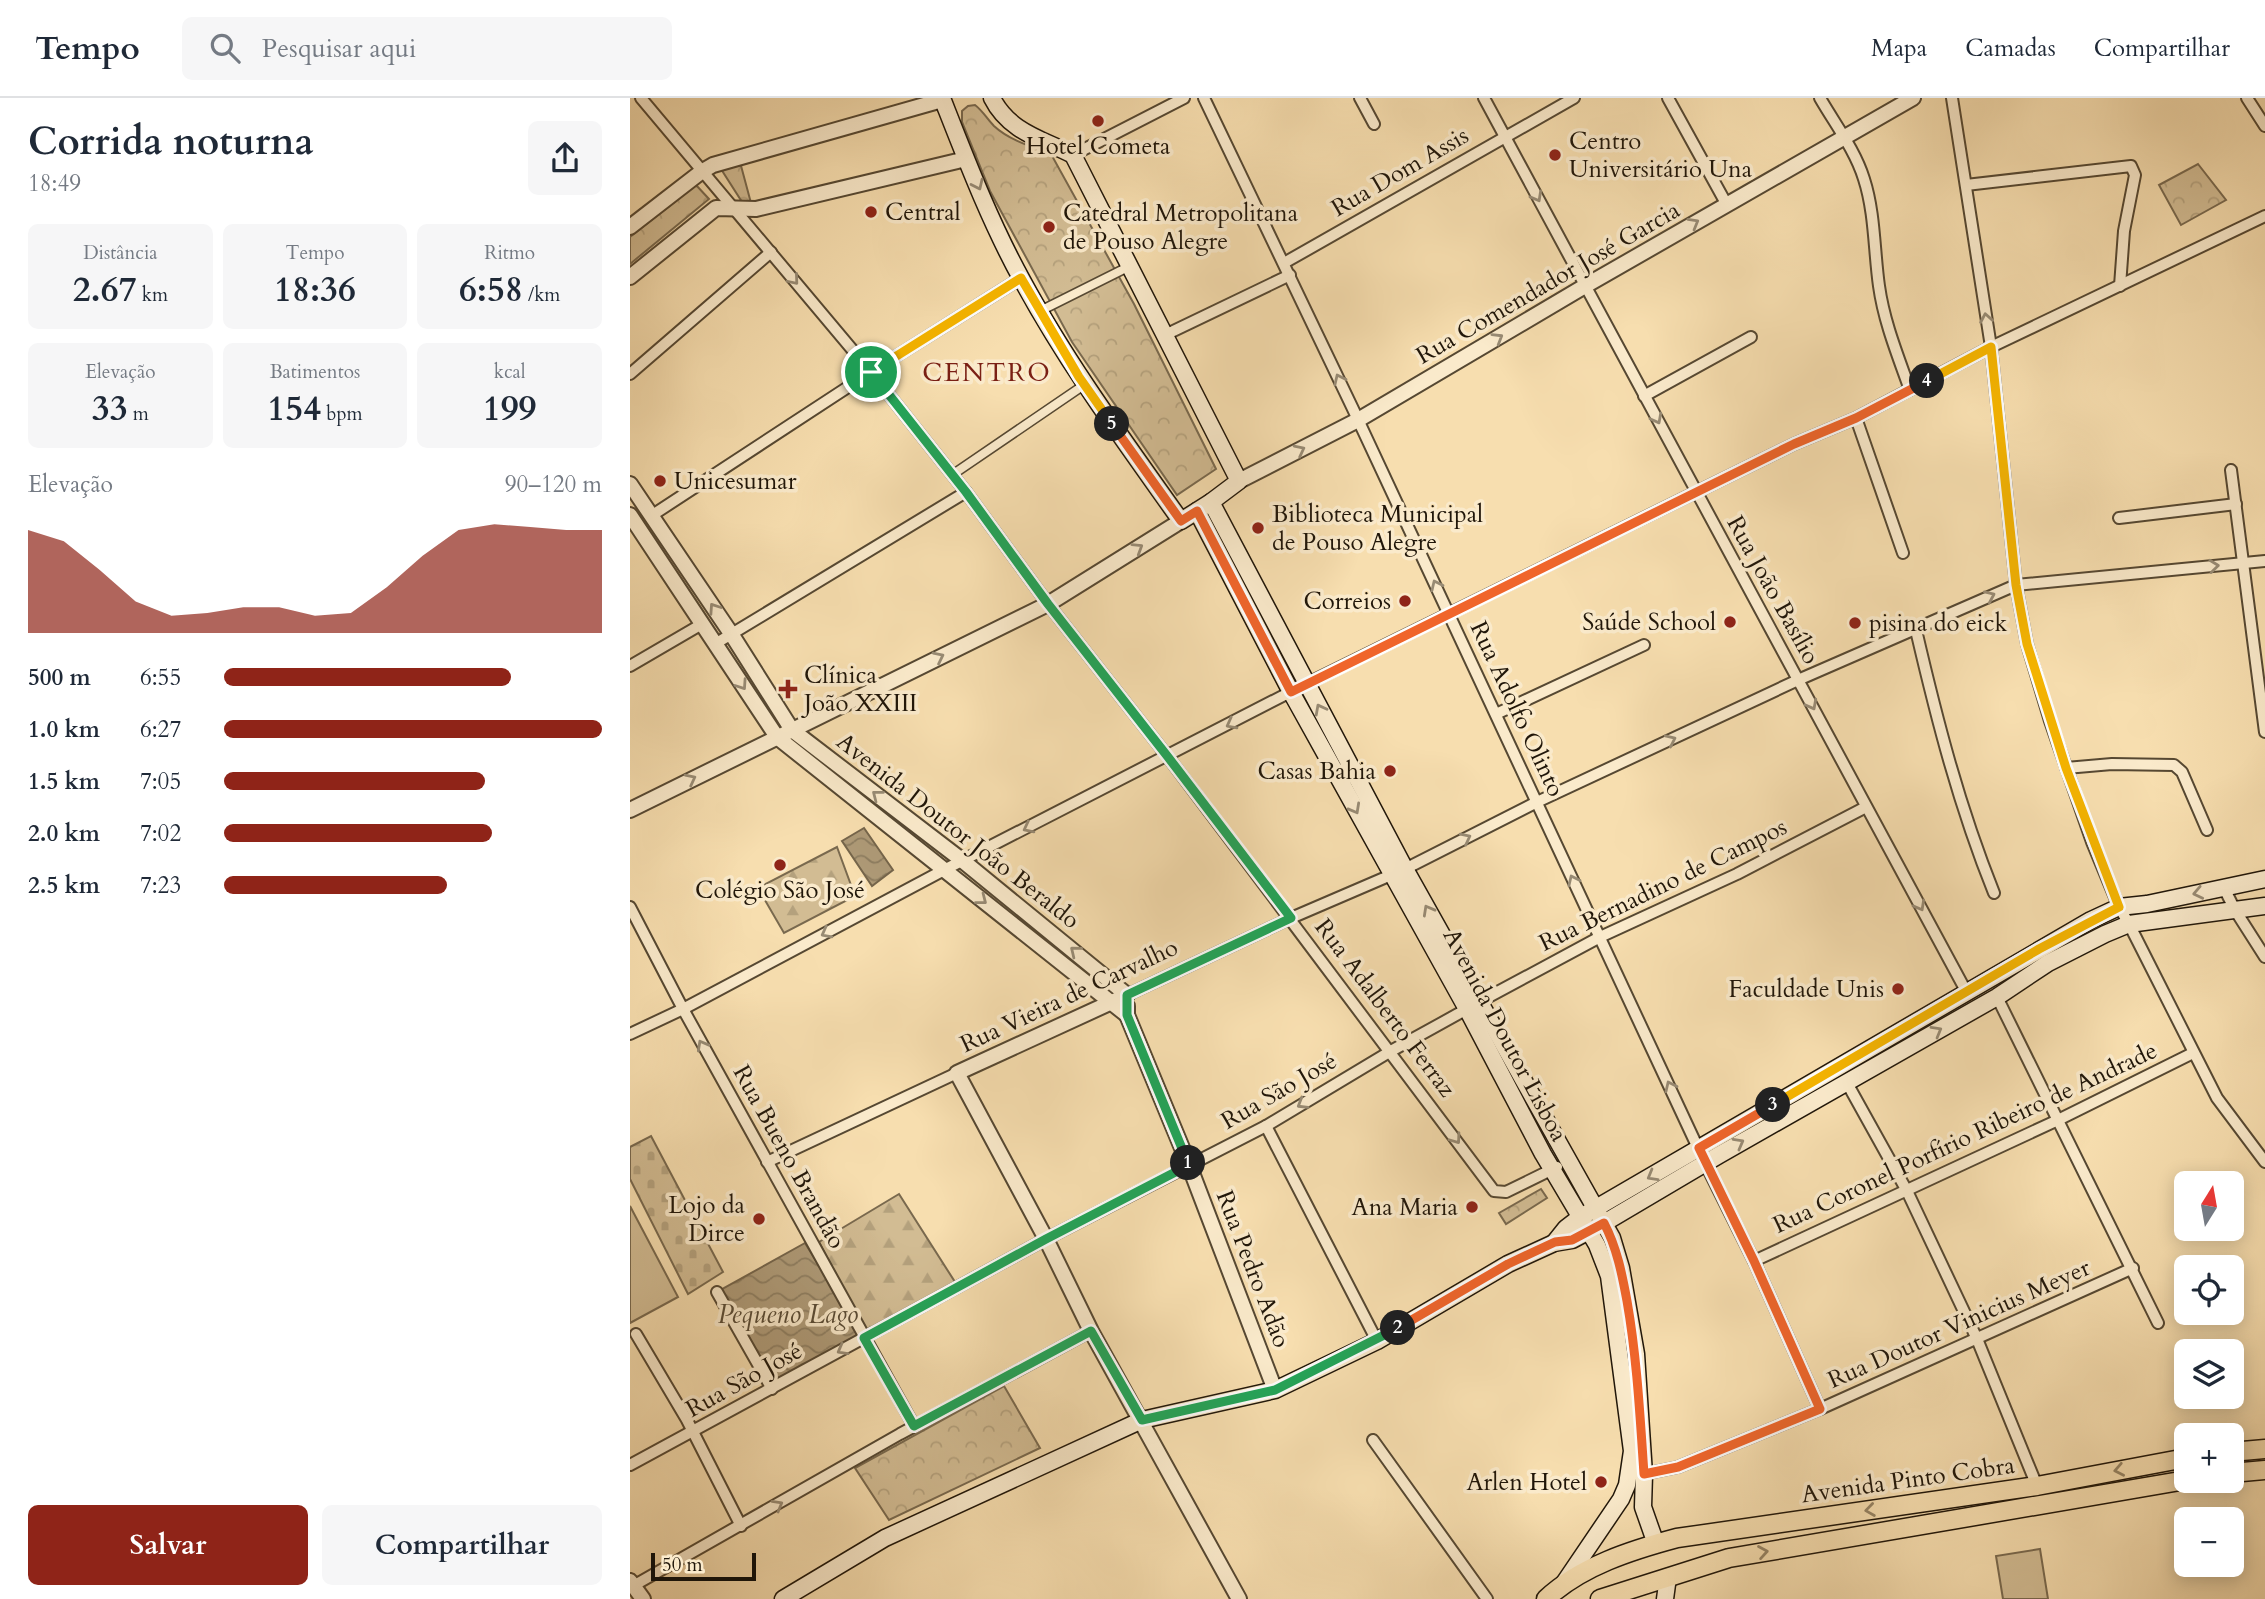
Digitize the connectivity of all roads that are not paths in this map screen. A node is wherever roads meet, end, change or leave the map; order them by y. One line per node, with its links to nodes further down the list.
1 (641, 98): 20 (street, Rua Adalberto Ferraz)
2 (1184, 98): 18 (street)
3 (1204, 98): 27 (street, Rua Adolfo Olinto)
4 (1360, 98): 14 (street)
5 (1483, 98): 16 (street, Rua João Basílio)
6 (1574, 98): 16 (street, Rua Dom Assis)
7 (1668, 98): 22 (street)
8 (1820, 98): 17 (street)
9 (1913, 98): 17 (street, Rua Comendador José Garcia)
10 (1952, 98): 21 (street)
11 (2246, 98): 15 (street)
12 (945, 99): 19 (main road); 20 (street)
13 (990, 100): 18 (main road)
14 (1374, 124)
15 (2265, 127)
16 (1505, 137): 27 (street, Rua Dom Assis); 32 (street, Rua João Basílio, one-way to 32)
17 (1843, 139): 22 (street, Rua Comendador José Garcia); 41 (street)
18 (1073, 155): 28 (main road)
19 (966, 159): 23 (street); 31 (main road, one-way to 31)
20 (701, 172): 23 (street, Rua Adalberto Ferraz); 25 (street)
21 (1966, 185): 33 (street); 37 (street, one-way to 21)
22 (1727, 205): 32 (street, Rua Comendador José Garcia, one-way to 22)
23 (734, 209): 26 (street, Rua Adalberto Ferraz); 30 (street)
24 (2265, 216): 33 (street)
25 (630, 227)
26 (771, 252): 38 (street, Rua Adalberto Ferraz, one-way to 38); 39 (street)
27 (1284, 263): 29 (street, Rua Adolfo Olinto)
28 (1128, 267): 34 (street); 35 (main road)
29 (1290, 275): 35 (street); 44 (street, Rua Adolfo Olinto, one-way to 29)
30 (630, 278)
31 (1021, 278): 34 (main road); 38 (street)
32 (1585, 286): 42 (street, Rua João Basílio); 44 (street, Rua Comendador José Garcia, one-way to 32)
33 (2120, 286): 37 (street)
34 (1040, 311): 40 (main road)
35 (1165, 335): 47 (main road)
36 (1751, 337): 42 (street)
37 (1991, 347): 41 (street); 61 (street)
38 (871, 372): 46 (street, Rua Adalberto Ferraz); 54 (street)
39 (630, 374)
40 (1084, 385): 46 (street); 56 (main road)
41 (1910, 390): 43 (street)
42 (1644, 396): 50 (street, Rua João Basílio, one-way to 50)
43 (1856, 418): 50 (street); 58 (street)
44 (1358, 420): 47 (street, Rua Comendador José Garcia, one-way to 44); 63 (street, Rua Adolfo Olinto, one-way to 44)
45 (2231, 470): 52 (street)
46 (952, 475): 49 (street, Rua Adalberto Ferraz)
47 (1239, 481): 51 (main road)
48 (630, 484): 54 (street, Avenida Doutor João Beraldo)
49 (966, 492): 62 (street, Rua Adalberto Ferraz); 66 (street)
50 (1696, 492): 63 (street); 70 (street, Rua João Basílio)
51 (1211, 502): 53 (main road); 71 (main road, Avenida Doutor Lisboa)
52 (2235, 504): 55 (street); 60 (street)
53 (1197, 511): 56 (main road); 72 (main road, Avenida Doutor Lisboa)
54 (651, 516): 57 (street); 66 (street, Avenida Doutor João Beraldo, one-way to 54)
55 (2119, 518)
56 (1181, 521): 62 (street, one-way to 56)
57 (632, 523): 64 (street, Avenida Doutor João Beraldo)
58 (1903, 552)
59 (2265, 561): 60 (street, Rua Vieira de Carvalho)
60 (2243, 563): 61 (street, Rua Vieira de Carvalho, one-way to 60); 75 (street)
61 (2016, 585): 65 (street, Rua Vieira de Carvalho, one-way to 61); 78 (street)
62 (1048, 604): 74 (street, one-way to 62); 77 (street, Rua Adalberto Ferraz)
63 (1450, 614): 71 (street); 73 (street, Rua Adolfo Olinto)
64 (702, 624): 67 (street, Avenida Doutor João Beraldo); 69 (street)
65 (1916, 630): 70 (street, Rua Vieira de Carvalho); 88 (street)
66 (732, 635): 67 (street); 74 (street, Avenida Doutor João Beraldo)
67 (715, 644): 76 (street, Avenida Doutor João Beraldo, one-way to 76)
68 (1644, 645): 73 (street)
69 (630, 666)
70 (1798, 680): 79 (street, Rua Vieira de Carvalho, one-way to 70); 80 (street, Rua João Basílio, one-way to 80)
71 (1306, 684): 72 (street); 85 (main road, Avenida Doutor Lisboa, one-way to 71)
72 (1291, 692): 77 (street, one-way to 77); 85 (main road, Avenida Doutor Lisboa, one-way to 85)
73 (1496, 714): 79 (street, Rua Adolfo Olinto)
74 (792, 730): 76 (street); 83 (street, Avenida Doutor João Beraldo, one-way to 74)
75 (2265, 732)
76 (777, 737): 81 (street, one-way to 76); 84 (street, Avenida Doutor João Beraldo)
77 (1168, 757): 83 (street, one-way to 83); 93 (street, Rua Adalberto Ferraz)
78 (2066, 768): 82 (street); 91 (street)
79 (1537, 803): 85 (street, Rua Vieira de Carvalho, one-way to 79); 96 (street, Rua Adolfo Olinto, one-way to 79)
80 (1866, 807): 96 (street, Rua Bernadino de Campos); 99 (street, Rua João Basílio, one-way to 99)
81 (630, 810)
82 (2207, 830)
83 (963, 861): 84 (street); 95 (street, Avenida Doutor João Beraldo)
84 (944, 870): 97 (street, Avenida Doutor João Beraldo, one-way to 97); 104 (street, one-way to 104)
85 (1398, 872): 93 (street, Rua Vieira de Carvalho); 103 (main road, Avenida Doutor Lisboa)
86 (2265, 878): 87 (main road)
87 (2224, 888): 91 (main road, one-way to 91); 92 (street)
88 (1994, 893)
89 (2265, 906): 92 (main road)
90 (630, 907): 104 (street, Rua Bueno Brandão)
91 (2119, 907): 94 (street); 99 (main road)
92 (2235, 910): 94 (main road); 98 (street)
93 (1291, 918): 100 (street, Rua Vieira de Carvalho); 107 (street, Rua Adalberto Ferraz)
94 (2129, 924): 101 (main road); 108 (street)
95 (1047, 929): 97 (street); 100 (street, Avenida Doutor João Beraldo, one-way to 95)
96 (1600, 937): 103 (street, Rua Bernadino de Campos); 113 (street, Rua Adolfo Olinto, one-way to 96)
97 (1036, 942): 102 (street, Avenida Doutor João Beraldo)
98 (2265, 957)
99 (1966, 991): 113 (main road)
100 (1127, 995): 102 (street, Rua Vieira de Carvalho); 105 (street)
101 (1997, 997): 110 (main road, one-way to 101); 111 (street)
102 (1113, 1003): 105 (street, Avenida Doutor João Beraldo); 109 (street, Rua Vieira de Carvalho)
103 (1473, 1005): 107 (street, Rua São José); 115 (main road, Avenida Doutor Lisboa); 118 (main road, Avenida Doutor Lisboa)
104 (682, 1009): 106 (street); 114 (street, Rua Bueno Brandão, one-way to 104)
105 (1127, 1015): 117 (street, Rua Pedro Adão)
106 (630, 1034)
107 (1391, 1051): 112 (street, Rua São José, one-way to 112); 118 (street, Rua Adalberto Ferraz, one-way to 118)
108 (2193, 1053): 111 (street, Rua Coronel Porfírio Ribeiro de Andrade); 116 (street)
109 (957, 1073): 114 (street, Rua Vieira de Carvalho); 123 (street)
110 (1847, 1083): 113 (main road, one-way to 110); 119 (street)
111 (2058, 1120): 119 (street, Rua Coronel Porfírio Ribeiro de Andrade); 125 (street)
112 (1266, 1126): 117 (street, Rua São José); 132 (street)
113 (1702, 1156): 120 (main road, one-way to 120); 121 (main road); 124 (street, Rua Adolfo Olinto)
114 (768, 1162): 130 (street, Rua Bueno Brandão)
115 (1569, 1162): 118 (street); 120 (main road, Avenida Doutor Lisboa)
116 (2265, 1162)
117 (1189, 1165): 123 (street, Rua São José); 134 (street, Rua Pedro Adão)
118 (1552, 1169): 122 (main road, Avenida Doutor Lisboa)
119 (1907, 1191): 124 (street, Rua Coronel Porfírio Ribeiro de Andrade); 131 (street)
120 (1595, 1208): 121 (main road, Avenida Doutor Lisboa); 122 (main road)
121 (1604, 1223): 122 (main road); 145 (main road, Avenida Doutor Lisboa)
122 (1584, 1224): 132 (main road); 145 (main road, Avenida Doutor Lisboa)
123 (1046, 1239): 128 (street); 130 (street, Rua São José)
124 (1754, 1261): 135 (street, Rua Adolfo Olinto)
125 (2133, 1268): 127 (street); 131 (street, Rua Doutor Vinicius Meyer)
126 (717, 1293): 133 (street)
127 (2158, 1323)
128 (1091, 1331): 136 (street); 137 (street)
129 (636, 1334): 138 (street)
130 (864, 1338): 133 (street, Rua São José, one-way to 133); 137 (street, Rua Bueno Brandão)
131 (1977, 1339): 135 (street, Rua Doutor Vinicius Meyer); 148 (street)
132 (1377, 1340): 134 (main road)
133 (772, 1389): 138 (street, Rua São José)
134 (1275, 1390): 136 (main road)
135 (1820, 1409): 145 (street, Rua Doutor Vinicius Meyer)
136 (1142, 1420): 158 (main road); 159 (street)
137 (914, 1426): 150 (street, one-way to 137)
138 (693, 1432): 143 (street, Rua São José); 150 (street)
139 (1373, 1440): 160 (street)
140 (2265, 1449): 141 (highway)
141 (2244, 1451)
142 (2174, 1460): 148 (highway, Avenida Pinto Cobra, one-way to 148)
143 (630, 1465)
144 (2265, 1470): 146 (highway)
145 (1637, 1472): 152 (main road); 155 (main road)
146 (2244, 1472)
147 (2174, 1482): 151 (highway, Avenida Pinto Cobra)
148 (2037, 1486): 149 (highway, Avenida Pinto Cobra)
149 (1908, 1504): 151 (highway); 152 (highway, Avenida Pinto Cobra, one-way to 152)
150 (741, 1526): 154 (street)
151 (1898, 1529): 153 (highway, Avenida Pinto Cobra, one-way to 151)
152 (1647, 1546): 155 (highway, Avenida Pinto Cobra)
153 (1668, 1577): 156 (highway, Avenida Pinto Cobra); 163 (main road)
154 (631, 1583): 157 (street)
155 (1564, 1583): 161 (highway, Avenida Pinto Cobra)
156 (1624, 1595): 162 (highway, Avenida Pinto Cobra)
157 (643, 1599)
158 (783, 1599)
159 (1239, 1599)
160 (1487, 1599)
161 (1546, 1599)
162 (1600, 1599)
163 (1665, 1599)

